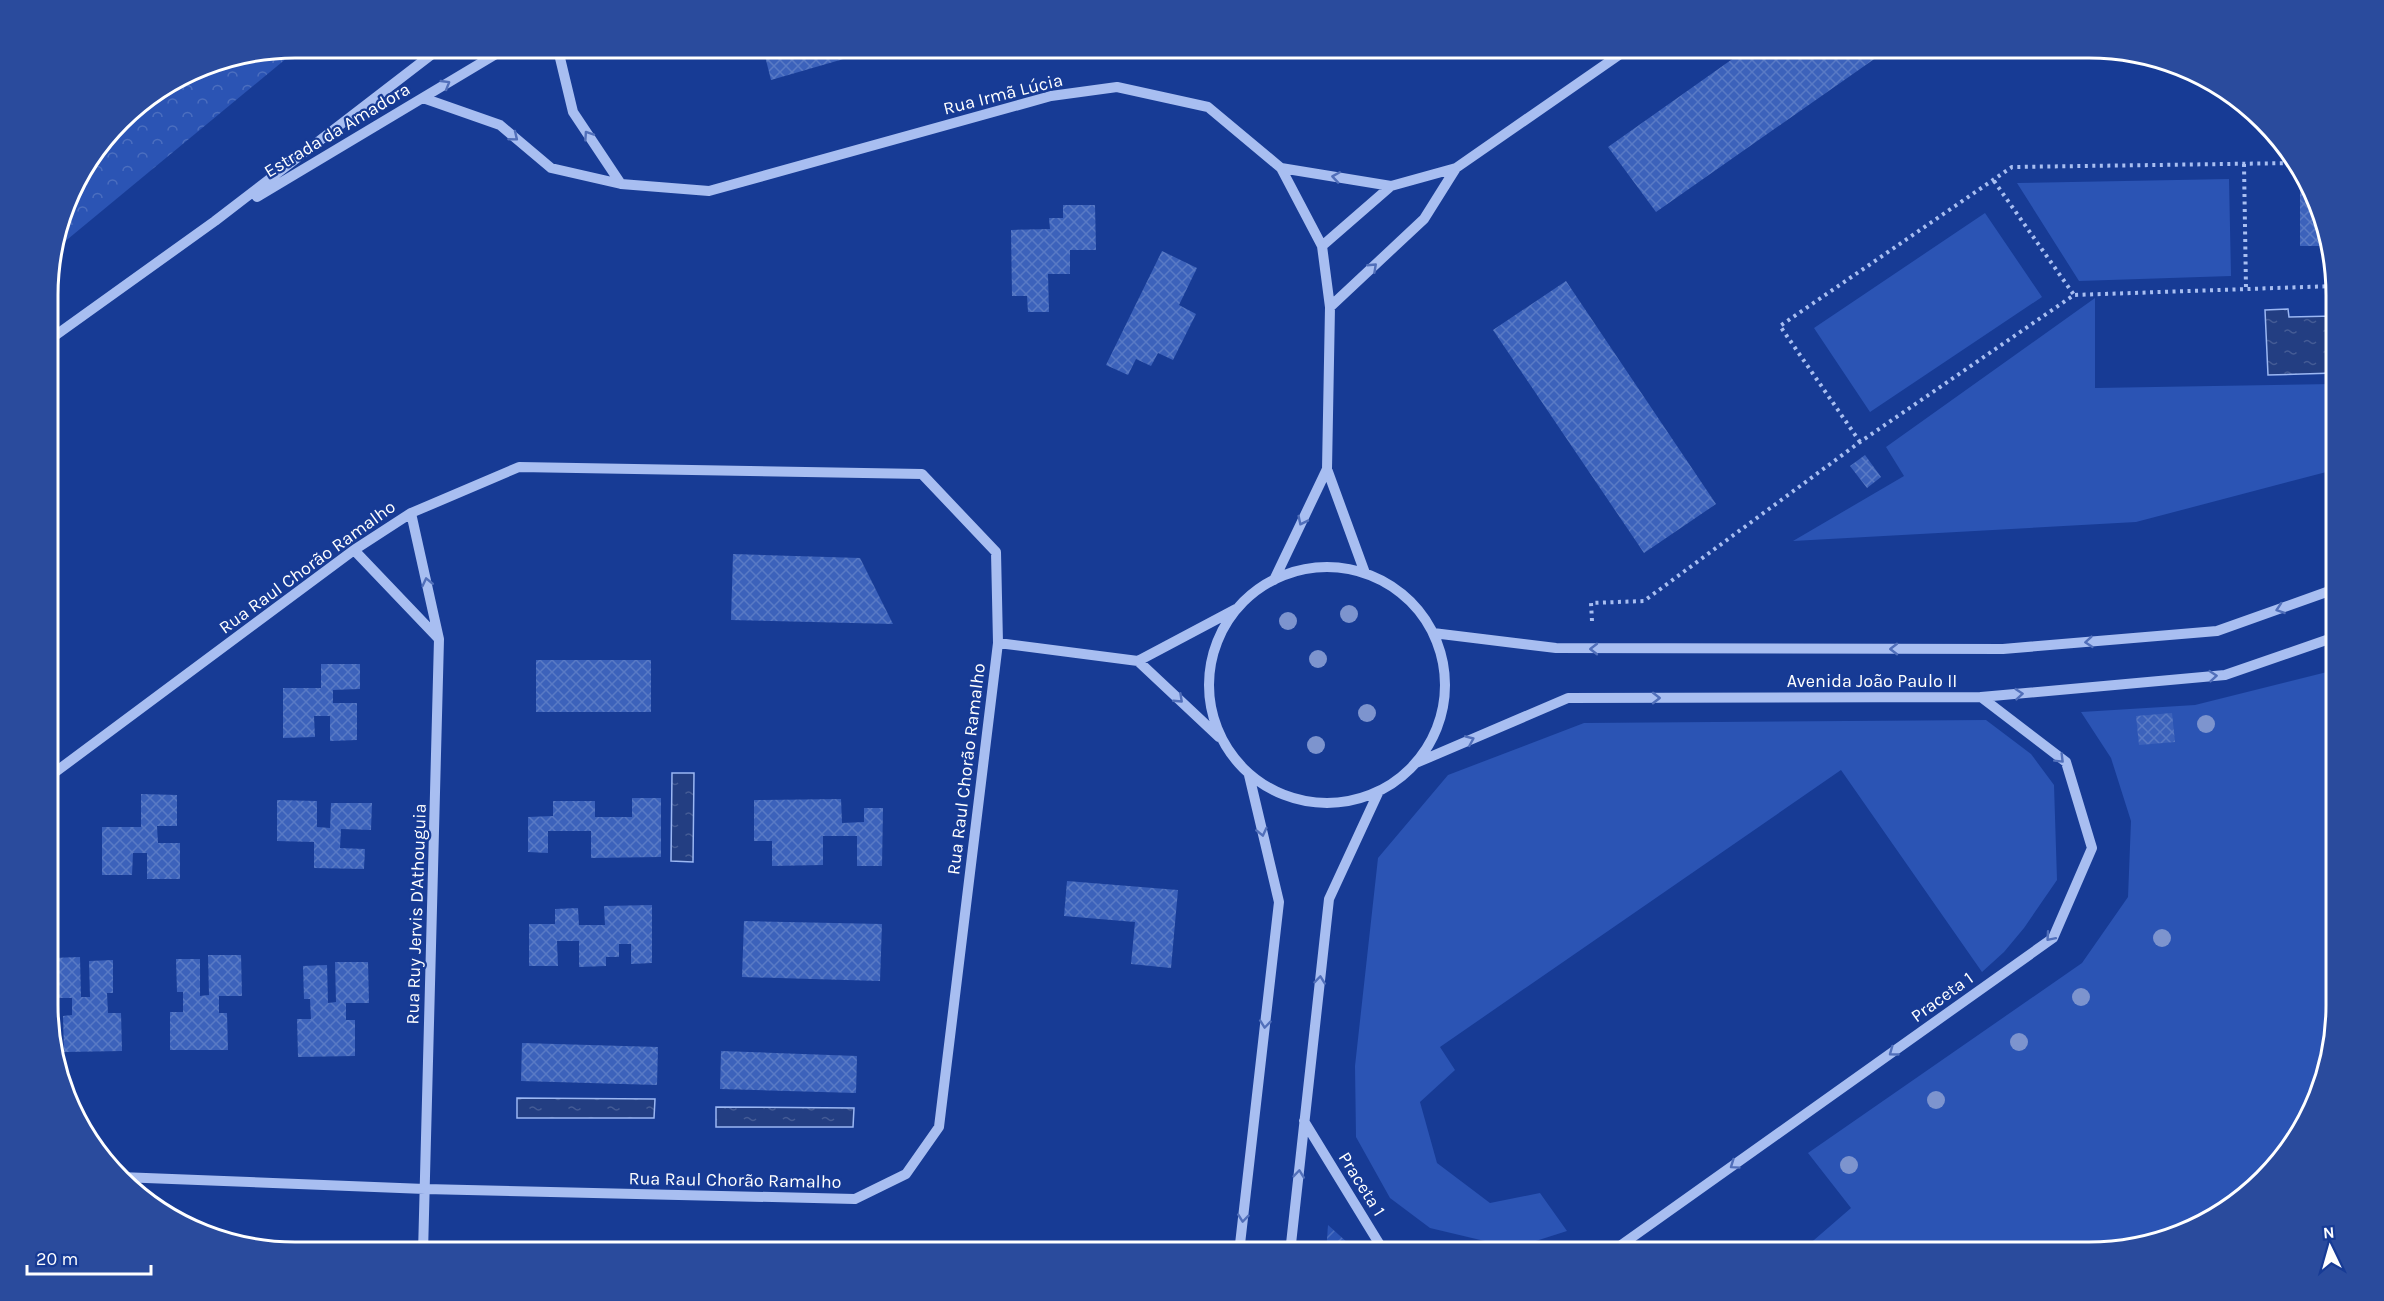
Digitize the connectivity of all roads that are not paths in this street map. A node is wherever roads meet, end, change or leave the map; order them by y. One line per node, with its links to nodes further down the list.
1 (427, 58): 10 (street, Estrada da Amadora)
2 (489, 58): 5 (street, Estrada da Amadora, one-way to 2)
3 (560, 58): 8 (street, one-way to 3)
4 (1615, 58): 7 (street)
5 (423, 98): 8 (street, Rua Irmã Lúcia, one-way to 8); 10 (street, Estrada da Amadora)
6 (1281, 168): 8 (street, Rua Irmã Lúcia); 9 (street, one-way to 6); 11 (street, Rua Irmã Lúcia)
7 (1456, 168): 9 (street); 12 (street, one-way to 7)
8 (621, 184)
9 (1390, 186): 11 (street)
10 (215, 221): 13 (street, Estrada da Amadora)
11 (1322, 246): 12 (street, Rua Irmã Lúcia)
12 (1330, 307): 14 (street, Rua Irmã Lúcia)
13 (58, 334)
14 (1328, 469): 17 (street, Rua Irmã Lúcia); 18 (street, Rua Irmã Lúcia, one-way to 18)
15 (411, 513): 16 (street, Rua Raul Chorão Ramalho); 22 (street, Rua Ruy Jervis D'Athouguia, one-way to 15); 24 (street, Rua Raul Chorão Ramalho)
16 (354, 550): 22 (street); 29 (street, Rua Raul Chorão Ramalho)
17 (1365, 573): 18 (street, Avenida João Paulo II); 21 (street, Avenida João Paulo II)
18 (1274, 580): 20 (street, Avenida João Paulo II)
19 (2326, 592): 21 (street, Avenida João Paulo II, one-way to 21)
20 (1237, 608): 25 (street); 27 (street, Avenida João Paulo II)
21 (1433, 633): 28 (street, Avenida João Paulo II)
22 (439, 639): 34 (street, Rua Ruy Jervis D'Athouguia)
23 (2326, 640): 26 (street, Avenida João Paulo II, one-way to 23)
24 (998, 643): 25 (street, Rua Raul Chorão Ramalho); 34 (street, Rua Raul Chorão Ramalho)
25 (1138, 661): 27 (street, one-way to 27)
26 (1981, 697): 28 (street, Avenida João Paulo II, one-way to 26); 39 (street, Praceta 1, one-way to 39)
27 (1221, 738): 30 (street, Avenida João Paulo II)
28 (1416, 763): 31 (street, Avenida João Paulo II)
29 (58, 770)
30 (1249, 775): 31 (street, Avenida João Paulo II); 36 (street, one-way to 36)
31 (1379, 791): 32 (street, one-way to 31)
32 (1304, 1121): 37 (street, one-way to 32); 38 (street, Praceta 1)
33 (132, 1177): 34 (street, Rua Raul Chorão Ramalho)
34 (425, 1189): 35 (street, Rua Ruy Jervis D'Athouguia)
35 (423, 1242)
36 (1240, 1242)
37 (1291, 1242)
38 (1378, 1242)
39 (1633, 1242)

